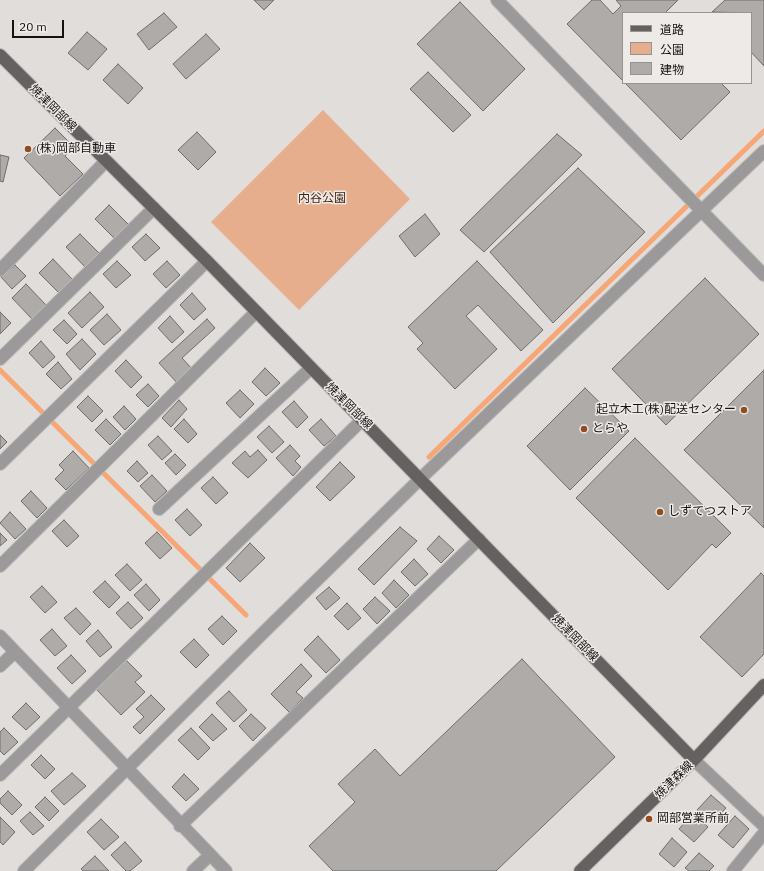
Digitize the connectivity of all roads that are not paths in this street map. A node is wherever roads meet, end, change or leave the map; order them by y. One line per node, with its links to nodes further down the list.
1 (496, 0): 6 (street)
2 (0, 55): 4 (main road, 焼津岡部線)
3 (764, 151): 6 (street)
4 (106, 161): 5 (main road, 焼津岡部線); 8 (street)
5 (154, 208): 7 (main road, 焼津岡部線); 11 (street)
6 (701, 212): 9 (street); 15 (street)
7 (207, 261): 10 (main road, 焼津岡部線); 14 (street)
8 (0, 270)
9 (764, 275)
10 (256, 312): 12 (main road, 焼津岡部線); 18 (street)
11 (0, 359)
12 (311, 368): 13 (main road, 焼津岡部線); 16 (street)
13 (363, 420): 15 (main road, 焼津岡部線); 23 (street)
14 (0, 464)
15 (419, 480): 17 (main road, 焼津岡部線); 25 (street)
16 (159, 509)
17 (479, 539): 24 (main road, 焼津岡部線); 27 (street)
18 (0, 566)
19 (0, 636): 20 (street)
20 (15, 652): 21 (street); 23 (street)
21 (0, 666)
22 (764, 685): 24 (main road, 焼津森線)
23 (70, 708): 25 (street); 26 (street)
24 (694, 760): 28 (street); 31 (main road, 焼津森線)
25 (126, 768): 27 (street); 32 (street)
26 (0, 775)
27 (180, 826): 30 (street)
28 (764, 826)
29 (764, 833): 35 (street)
30 (210, 855): 33 (street); 34 (street)
31 (582, 870)
32 (24, 871)
33 (193, 871)
34 (226, 871)
35 (733, 871)

